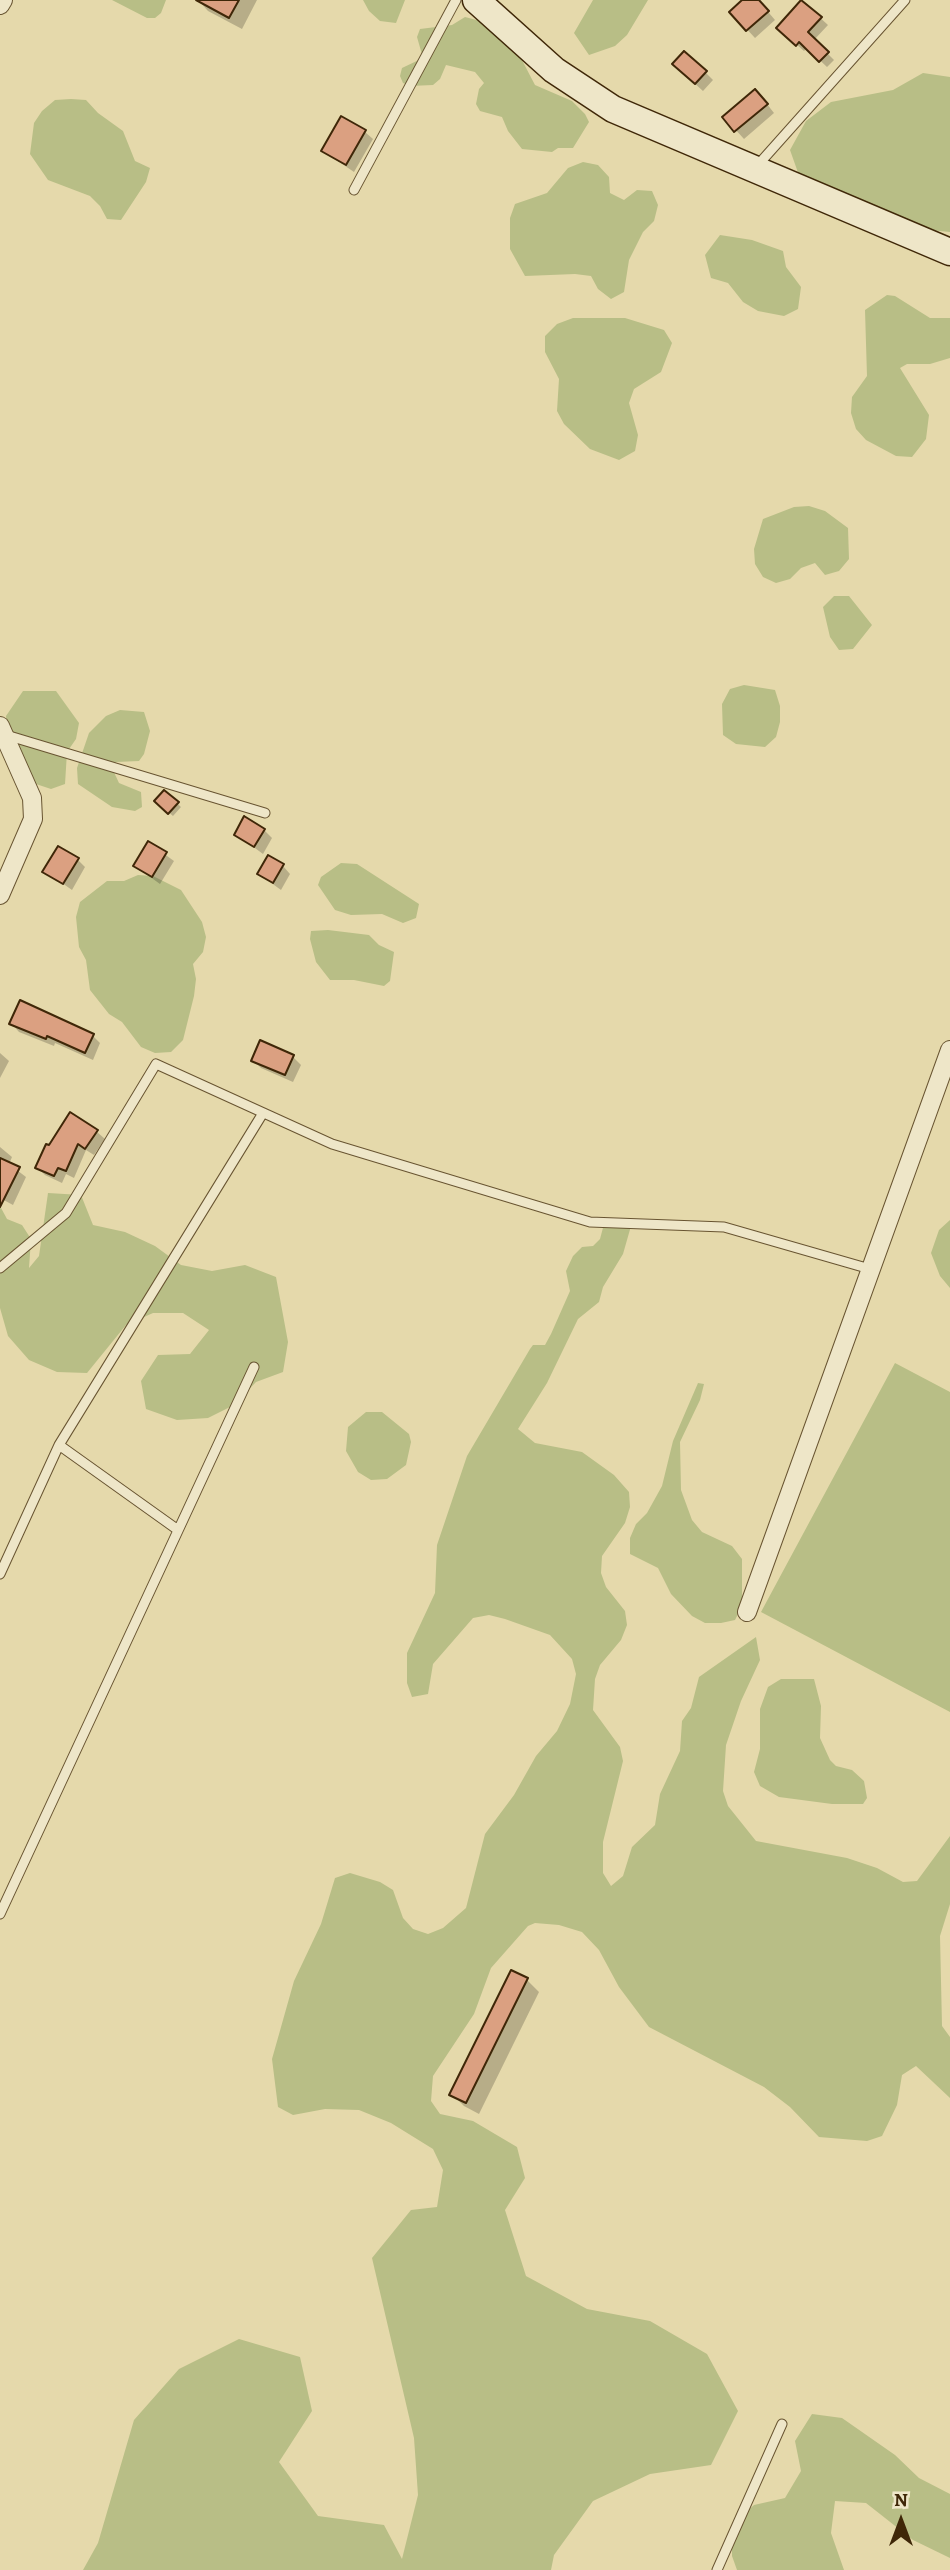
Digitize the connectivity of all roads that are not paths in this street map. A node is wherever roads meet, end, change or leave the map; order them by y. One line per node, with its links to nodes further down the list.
1 (3, 0): 5 (street)
2 (456, 0): 7 (lane)
3 (476, 0): 6 (street)
4 (905, 0): 6 (lane)
5 (0, 5)
6 (754, 169): 8 (street)
7 (354, 190)
8 (950, 252)
9 (2, 730): 10 (lane); 11 (street)
10 (265, 813)
11 (0, 895)
12 (950, 1051): 15 (street)
13 (263, 1112): 14 (lane); 15 (lane); 17 (lane)
14 (0, 1268)
15 (870, 1269): 20 (street)
16 (254, 1367): 18 (lane)
17 (59, 1445): 18 (lane); 19 (lane)
18 (178, 1530): 21 (lane)
19 (0, 1574)
20 (747, 1612)
21 (0, 1914)
22 (782, 2424): 23 (lane)
23 (717, 2570)

